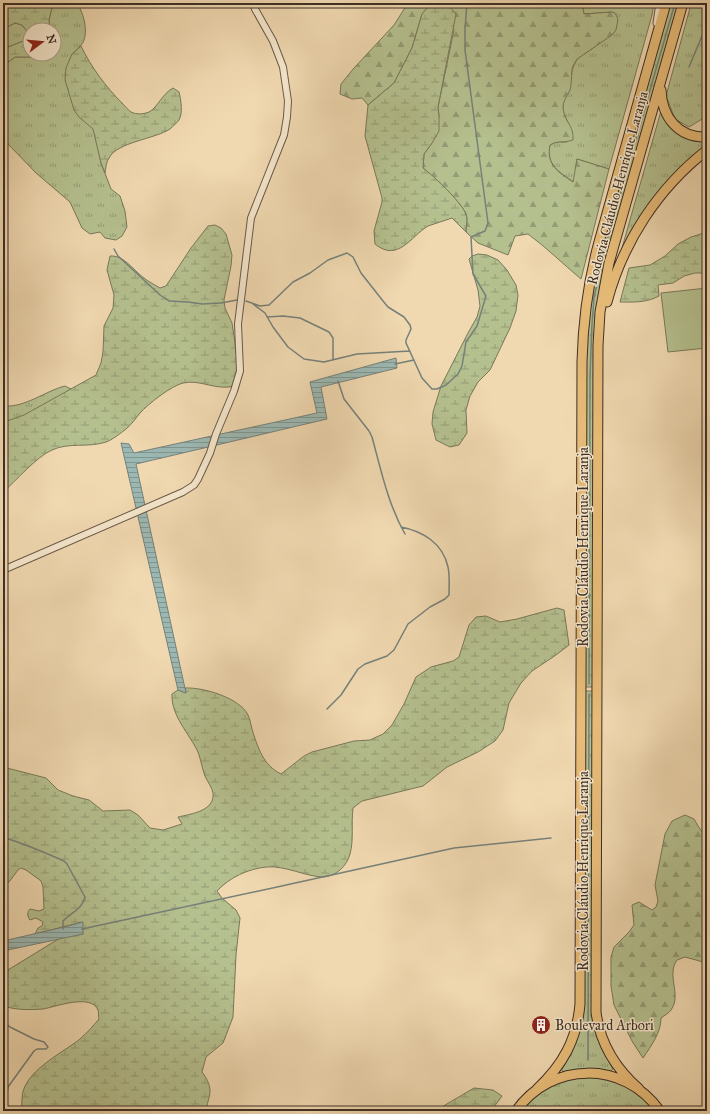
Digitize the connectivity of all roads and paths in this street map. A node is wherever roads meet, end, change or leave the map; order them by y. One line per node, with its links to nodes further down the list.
1 (253, 3): 10 (street)
2 (660, 3): 5 (street)
3 (666, 3): 5 (main road, Rodovia Cláudio Henrique Laranja)
4 (683, 3): 6 (main road, Rodovia Cláudio Henrique Laranja)
5 (656, 41): 11 (main road, Rodovia Cláudio Henrique Laranja)
6 (660, 82): 7 (main road); 9 (main road, Rodovia Cláudio Henrique Laranja)
7 (707, 137)
8 (707, 150): 9 (main road)
9 (598, 362): 12 (main road, Rodovia Cláudio Henrique Laranja)
10 (3, 570)
11 (537, 1089): 12 (main road); 13 (main road, Rodovia Cláudio Henrique Laranja)
12 (639, 1090): 14 (main road)
13 (516, 1111)
14 (660, 1111)

